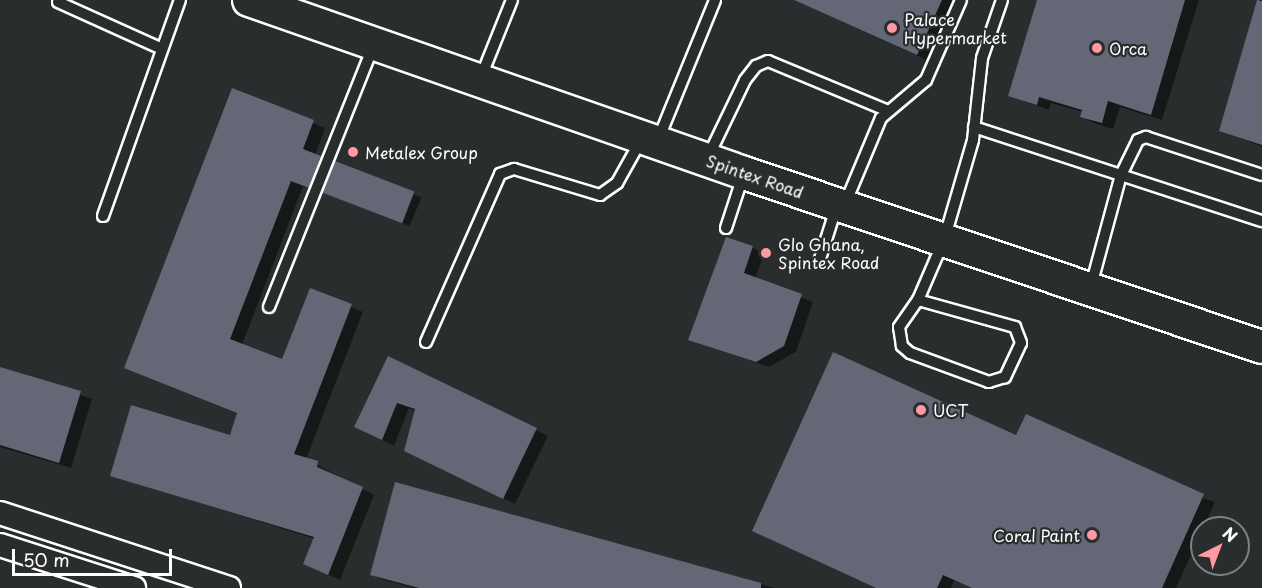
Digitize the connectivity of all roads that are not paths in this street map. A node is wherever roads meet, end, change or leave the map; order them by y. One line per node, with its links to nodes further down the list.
1 (180, 0): 9 (lane)
2 (249, 0): 8 (main road, Spintex Road)
3 (512, 0): 10 (lane)
4 (715, 0): 13 (lane)
5 (961, 0): 11 (lane)
6 (1002, 0): 12 (lane)
7 (58, 2): 9 (lane)
8 (374, 44): 10 (main road, Spintex Road); 26 (lane)
9 (162, 49): 19 (lane)
10 (480, 81): 13 (main road, Spintex Road)
11 (888, 111): 14 (lane); 18 (lane)
12 (974, 127): 16 (lane); 22 (lane)
13 (649, 140): 14 (main road, Spintex Road); 27 (lane)
14 (707, 160): 15 (main road, Spintex Road)
15 (744, 173): 18 (main road, Spintex Road); 21 (lane)
16 (1122, 175): 17 (lane); 20 (lane); 24 (lane)
17 (1262, 175)
18 (841, 205): 22 (main road, Spintex Road); 23 (lane)
19 (103, 216)
20 (1262, 221)
21 (726, 228)
22 (944, 240): 24 (main road, Spintex Road); 25 (lane)
23 (819, 262)
24 (1090, 289): 28 (main road, Spintex Road)
25 (918, 300): 25 (lane)
26 (269, 307)
27 (426, 342)
28 (1262, 346)
29 (0, 513): 32 (street)
30 (0, 545): 31 (street)
31 (134, 588)
32 (229, 588)

